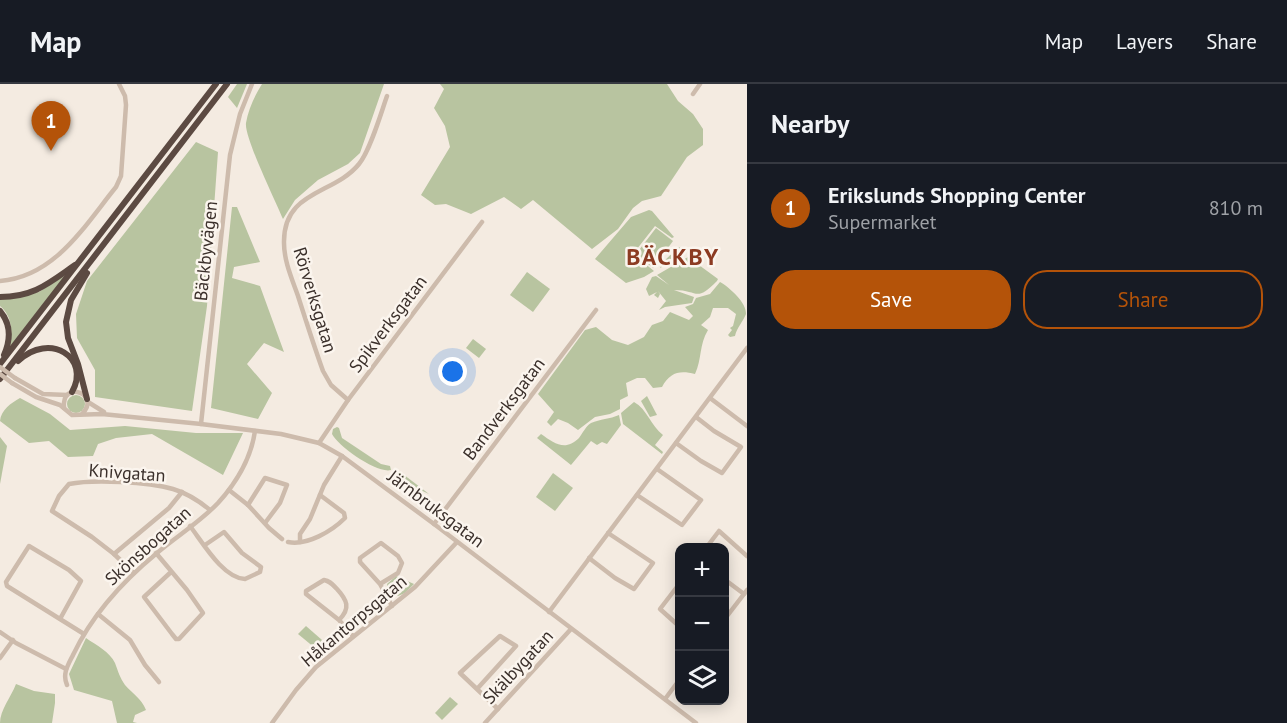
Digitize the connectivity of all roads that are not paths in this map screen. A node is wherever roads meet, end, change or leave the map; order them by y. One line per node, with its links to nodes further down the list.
1 (119, 84): 11 (street)
2 (216, 84): 10 (highway)
3 (227, 84): 9 (highway)
4 (252, 84): 29 (street, Bäckbyvägen)
5 (700, 84): 6 (street)
6 (693, 94)
7 (387, 96): 24 (street, Rörverksgatan)
8 (482, 222): 24 (street, Spikverksgatan)
9 (92, 260): 17 (highway); 23 (highway)
10 (80, 262): 12 (highway); 16 (highway)
11 (0, 281)
12 (0, 297)
13 (596, 310): 43 (street, Bandverksgatan)
14 (0, 311): 16 (highway)
15 (747, 348): 22 (street)
16 (0, 364): 20 (street, bridge)
17 (10, 367): 19 (highway); 21 (highway)
18 (0, 374): 20 (street, bridge)
19 (0, 380)
20 (13, 380): 21 (street); 25 (street)
21 (69, 394): 23 (street); 25 (street)
22 (710, 398): 28 (street); 30 (street)
23 (87, 400): 26 (street); 27 (street, Järnbruksgatan)
24 (348, 400): 32 (street, Spikverksgatan)
25 (64, 408): 26 (street)
26 (80, 415): 27 (street, Järnbruksgatan)
27 (119, 416): 29 (street, Järnbruksgatan)
28 (696, 417): 33 (street); 33 (street)
29 (201, 424): 31 (street, Järnbruksgatan)
30 (747, 426)
31 (255, 431): 32 (street, Järnbruksgatan); 36 (street, Skönsbogatan)
32 (319, 443): 34 (street, Järnbruksgatan)
33 (676, 443): 35 (street)
34 (342, 456): 38 (street); 43 (street, Järnbruksgatan)
35 (657, 469): 39 (street); 39 (street)
36 (229, 490): 40 (street); 41 (street, Skönsbogatan)
37 (182, 492): 41 (street, Knivgatan); 51 (street); 51 (street, Knivgatan)
38 (320, 495): 46 (street); 46 (street)
39 (637, 495): 45 (street)
40 (248, 505): 42 (street); 42 (street)
41 (210, 510): 44 (street, Skönsbogatan)
42 (265, 523): 46 (street)
43 (434, 524): 47 (street, Järnbruksgatan)
44 (190, 526): 49 (street); 50 (street, Skönsbogatan)
45 (608, 533): 53 (street); 53 (street)
46 (300, 542)
47 (457, 542): 60 (street, Håkantorpsgatan); 61 (street, Järnbruksgatan)
48 (710, 543): 52 (street)
49 (205, 545): 49 (street)
50 (156, 553): 54 (street); 55 (street, Skönsbogatan)
51 (114, 554): 55 (street)
52 (747, 556)
53 (589, 558): 61 (street)
54 (171, 572): 54 (street)
55 (134, 573): 63 (street, Skönsbogatan)
56 (729, 582): 59 (street)
57 (380, 584): 57 (street); 60 (street)
58 (675, 590): 66 (street)
59 (745, 592): 62 (street)
60 (392, 606): 70 (street, Håkantorpsgatan)
61 (549, 612): 67 (street, Järnbruksgatan)
62 (729, 613)
63 (98, 614): 69 (street, Skönsbogatan); 74 (street)
64 (60, 619): 64 (street); 69 (street)
65 (339, 620): 65 (street); 70 (street)
66 (675, 622)
67 (572, 629): 78 (street, Järnbruksgatan); 79 (street, Skälbygatan)
68 (0, 632): 71 (street)
69 (84, 634): 73 (street, Skönsbogatan)
70 (353, 636): 82 (street, Håkantorpsgatan)
71 (13, 640): 72 (street); 73 (street)
72 (0, 658)
73 (66, 669): 75 (street)
74 (159, 682)
75 (67, 685)
76 (675, 686): 78 (street)
77 (477, 689): 77 (street); 79 (street)
78 (665, 699): 80 (street, Järnbruksgatan)
79 (498, 709): 83 (street, Skälbygatan)
80 (687, 716): 81 (street); 84 (street, Järnbruksgatan)
81 (683, 721)
82 (272, 723)
83 (485, 723)
84 (696, 723)

